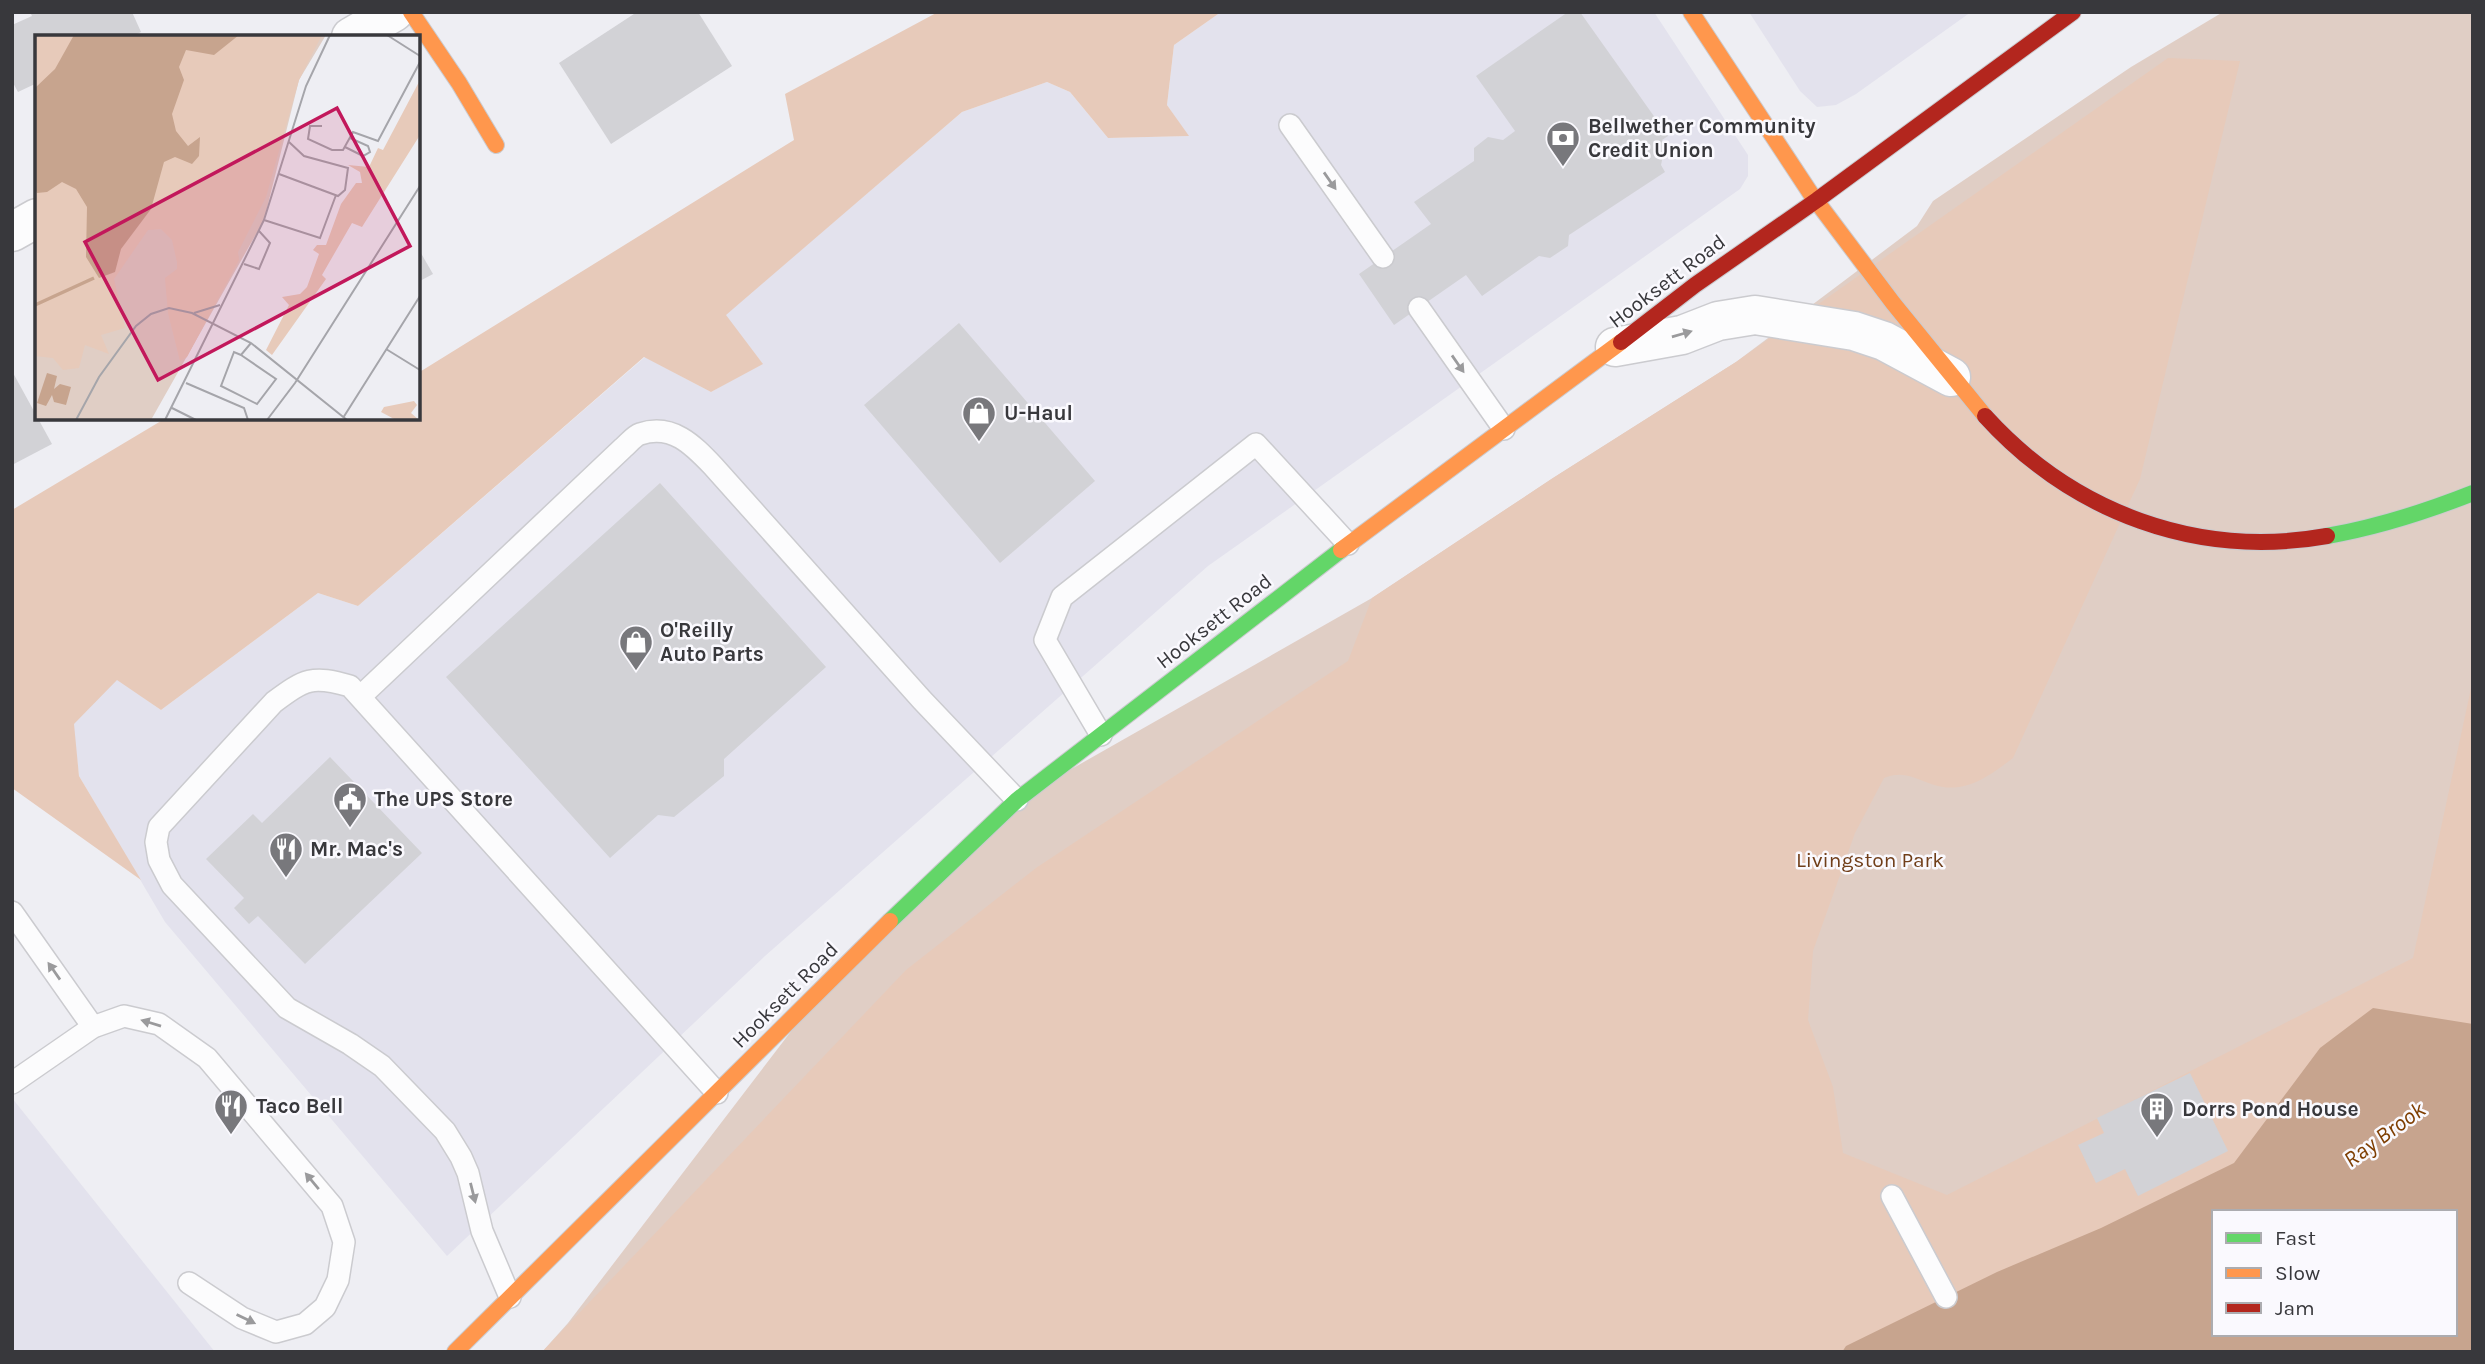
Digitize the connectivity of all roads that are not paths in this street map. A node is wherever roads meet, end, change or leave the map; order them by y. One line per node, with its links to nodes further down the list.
1 (394, 12): 5 (street)
2 (411, 12): 7 (main road)
3 (1691, 12): 8 (main road)
4 (2073, 12): 8 (main road, Hooksett Road)
5 (354, 35)
6 (1290, 125): 11 (lane, one-way to 11)
7 (496, 145)
8 (1817, 200): 13 (main road, Hooksett Road); 14 (main road)
9 (35, 219): 10 (street)
10 (12, 232)
11 (1383, 257)
12 (1419, 308): 15 (lane, one-way to 15)
13 (1615, 347): 14 (street, one-way to 14); 15 (main road, Hooksett Road)
14 (1951, 377): 16 (main road)
15 (1504, 429): 17 (main road, Hooksett Road)
16 (2473, 493)
17 (1348, 544): 19 (main road, Hooksett Road); 19 (lane)
18 (361, 696): 20 (lane); 24 (lane); 27 (lane, one-way to 27)
19 (1101, 735): 20 (main road, Hooksett Road)
20 (1017, 800): 24 (main road, Hooksett Road)
21 (12, 912): 22 (lane, one-way to 21)
22 (93, 1027): 23 (lane); 26 (lane, one-way to 22)
23 (15, 1076)
24 (717, 1093): 27 (main road, Hooksett Road)
25 (1892, 1196): 28 (lane)
26 (189, 1283)
27 (510, 1297): 29 (main road, Hooksett Road)
28 (1946, 1297)
29 (455, 1352)

